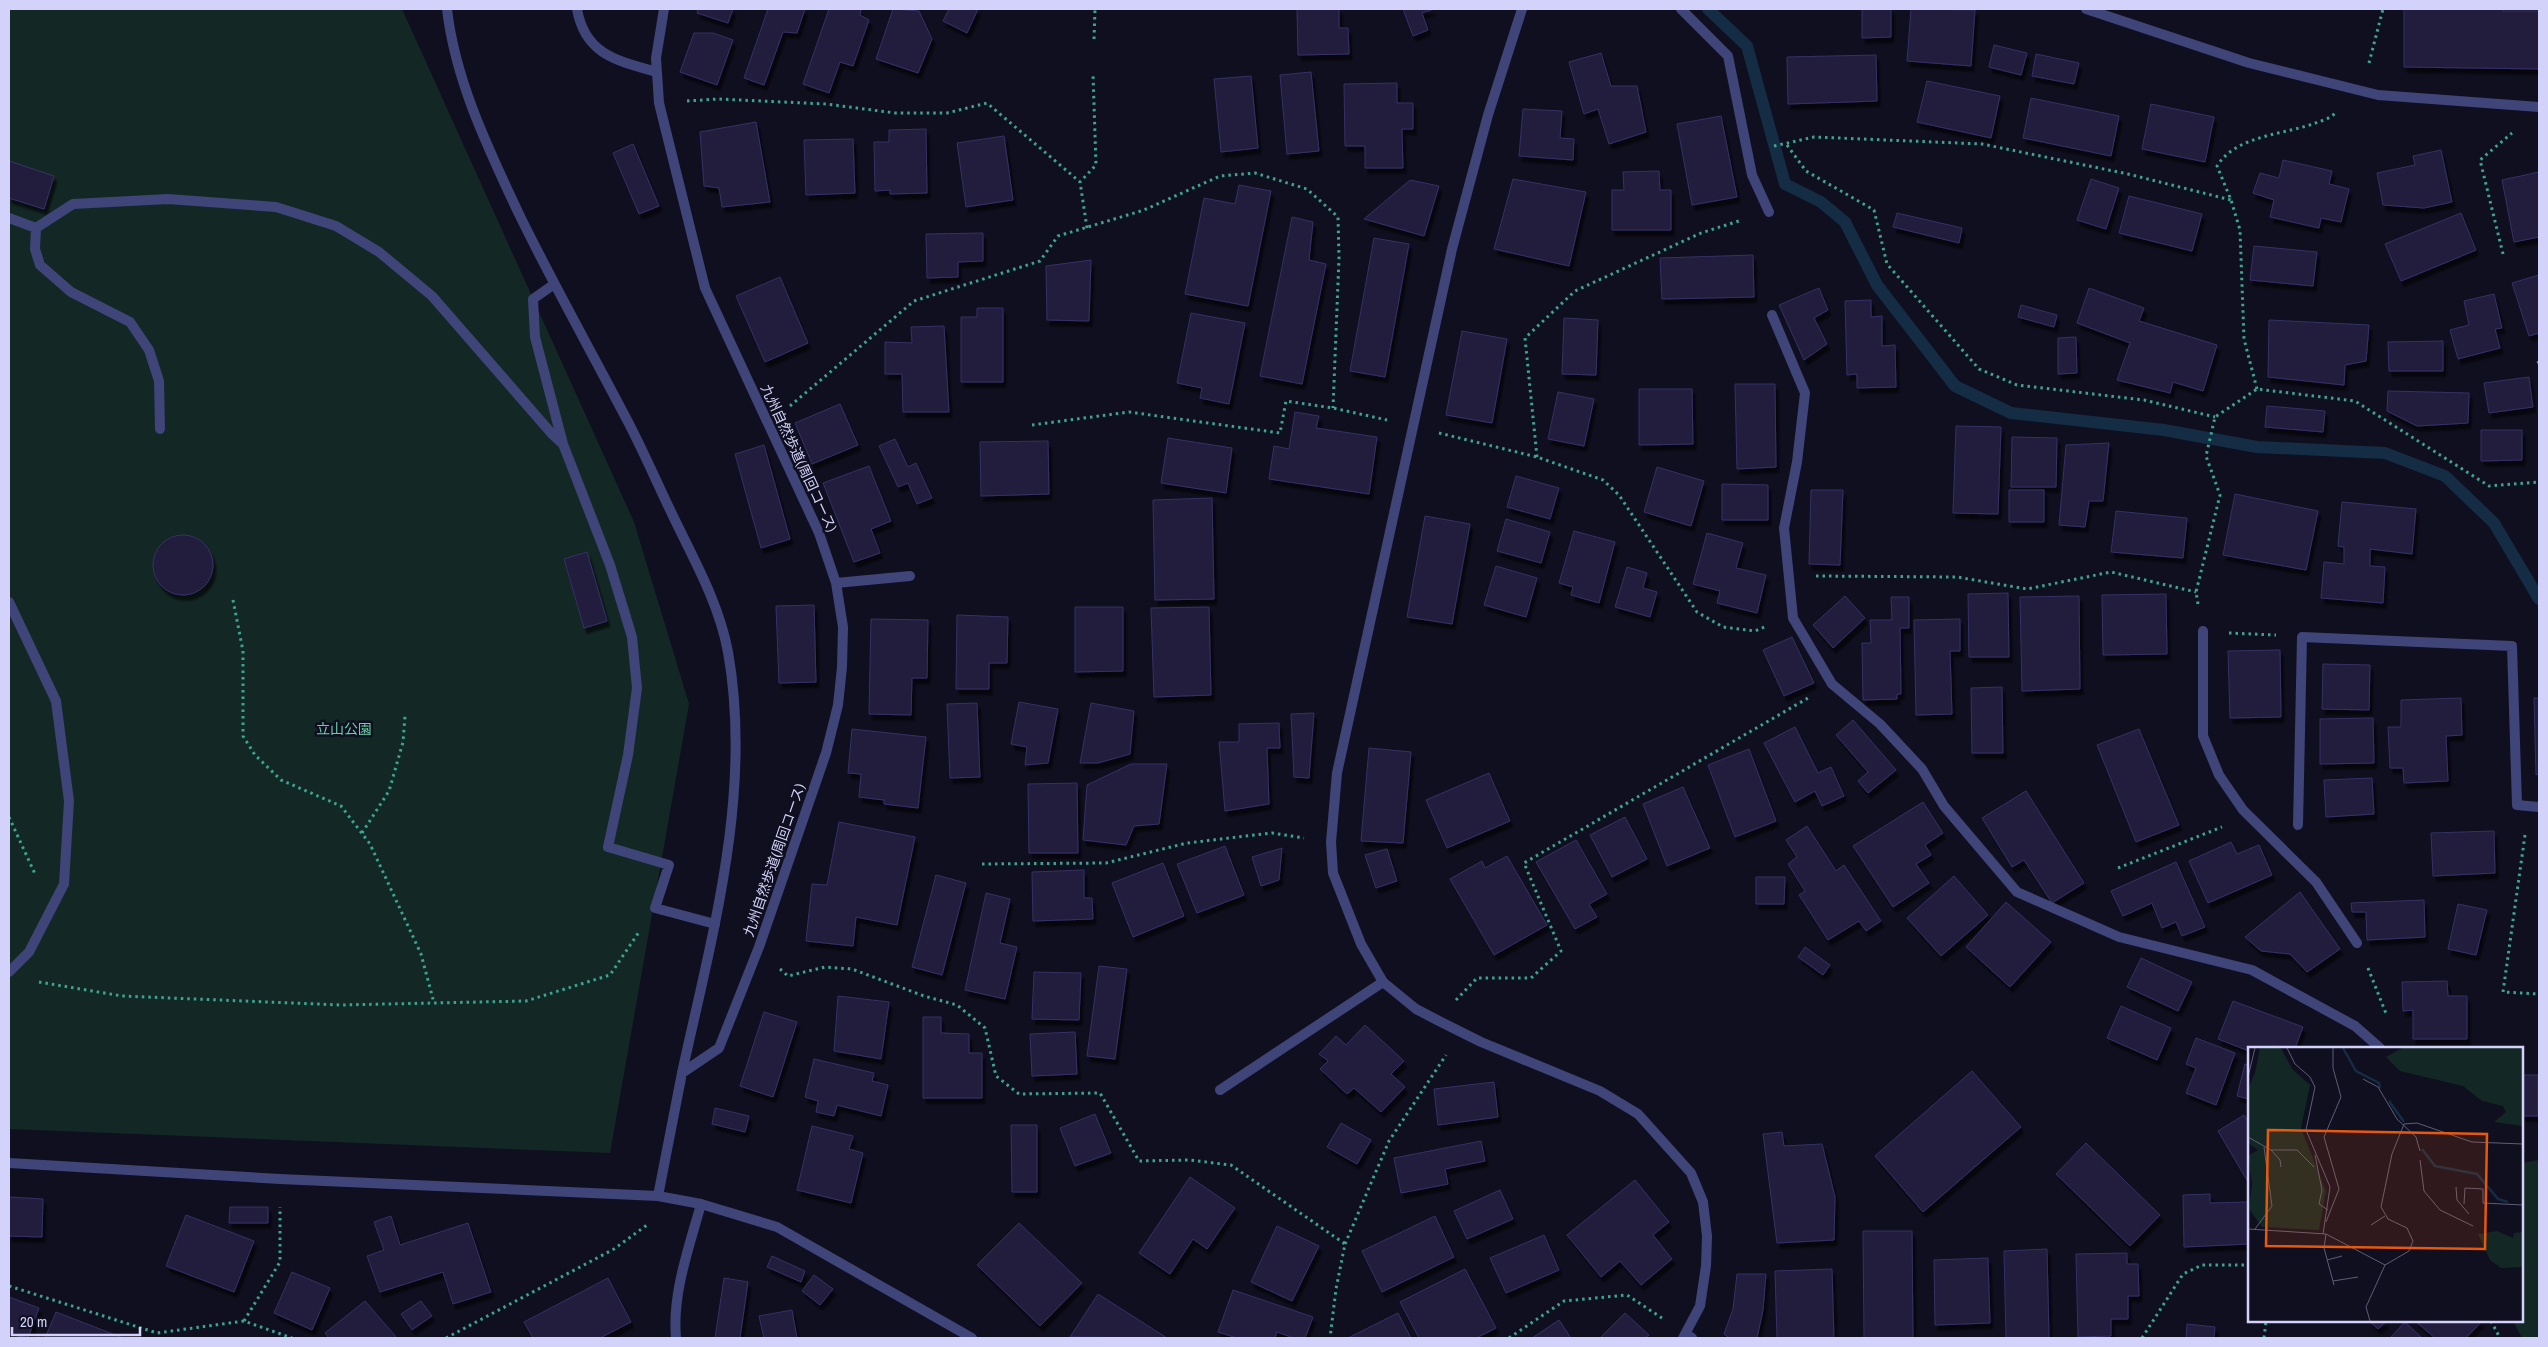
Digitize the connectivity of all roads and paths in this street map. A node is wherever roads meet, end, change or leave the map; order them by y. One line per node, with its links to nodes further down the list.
1 (448, 9): 23 (street)
2 (577, 9): 10 (street)
3 (664, 9): 10 (street, 九州自然歩道(周回コース))
4 (1095, 9): 9 (path)
5 (1522, 9): 30 (street)
6 (1681, 9): 18 (street)
7 (2086, 9): 12 (street)
8 (2383, 9): 13 (path)
9 (1094, 39)
10 (657, 72): 14 (street, 九州自然歩道(周回コース))
11 (1093, 74): 16 (path)
12 (2346, 87): 13 (street); 17 (path)
13 (2362, 91): 15 (street)
14 (659, 103): 16 (path); 28 (street, 九州自然歩道(周回コース))
15 (2535, 107): 22 (path)
16 (1080, 182): 21 (path)
17 (2231, 200): 25 (path); 27 (path)
18 (1769, 212): 33 (path)
19 (9, 218): 20 (street)
20 (36, 228): 31 (street); 32 (street)
21 (1087, 228): 26 (path); 28 (path)
22 (2503, 254)
23 (553, 285): 32 (street); 55 (street)
24 (1772, 315): 40 (street)
25 (2257, 389): 27 (path); 34 (path)
26 (1333, 408): 29 (path); 30 (path)
27 (2215, 417): 37 (path)
28 (768, 424): 36 (street, 九州自然歩道(周回コース))
29 (1032, 425)
30 (1414, 426): 33 (path); 50 (street)
31 (160, 429)
32 (563, 444): 54 (street)
33 (1536, 457): 40 (path)
34 (2539, 482)
35 (910, 576): 36 (street)
36 (836, 583): 57 (street, 九州自然歩道(周回コース))
37 (2196, 592): 40 (path); 41 (path)
38 (233, 600): 49 (path)
39 (9, 602): 53 (street)
40 (1793, 613): 43 (street)
41 (2204, 631): 42 (path); 46 (street)
42 (2302, 637): 45 (street); 48 (street)
43 (1832, 684): 63 (path); 66 (street)
44 (405, 716): 49 (path)
45 (2534, 807): 61 (path)
46 (2249, 816): 52 (path); 56 (street)
47 (9, 817): 53 (path)
48 (2298, 825)
49 (362, 833): 62 (path)
50 (1331, 842): 51 (path); 60 (street)
51 (982, 864)
52 (2118, 868)
53 (52, 908): 58 (street)
54 (655, 908): 55 (street); 62 (path)
55 (715, 924): 67 (street)
56 (2356, 942): 64 (path)
57 (759, 947): 67 (street, 九州自然歩道(周回コース)); 73 (path)
58 (9, 972)
59 (37, 982): 62 (path)
60 (1383, 982): 63 (street); 68 (street)
61 (2539, 994)
62 (434, 1003)
63 (1436, 1020): 65 (street)
64 (2390, 1024)
65 (1462, 1032): 73 (path); 79 (street)
66 (2379, 1047)
67 (682, 1073): 71 (street)
68 (1220, 1090)
69 (9, 1163): 70 (street)
70 (280, 1179): 71 (street); 76 (path)
71 (658, 1196): 72 (street); 81 (path)
72 (701, 1204): 82 (street); 83 (street)
73 (1345, 1244): 84 (path)
74 (2248, 1265): 86 (path)
75 (9, 1286): 76 (path)
76 (244, 1321): 80 (path)
77 (2266, 1322): 87 (path)
78 (2492, 1322): 88 (path)
79 (1687, 1337): 85 (path)
80 (292, 1338)
81 (446, 1338)
82 (676, 1338)
83 (972, 1338)
84 (1330, 1338)
85 (1509, 1338)
86 (2142, 1338)
87 (2264, 1338)
88 (2500, 1338)

